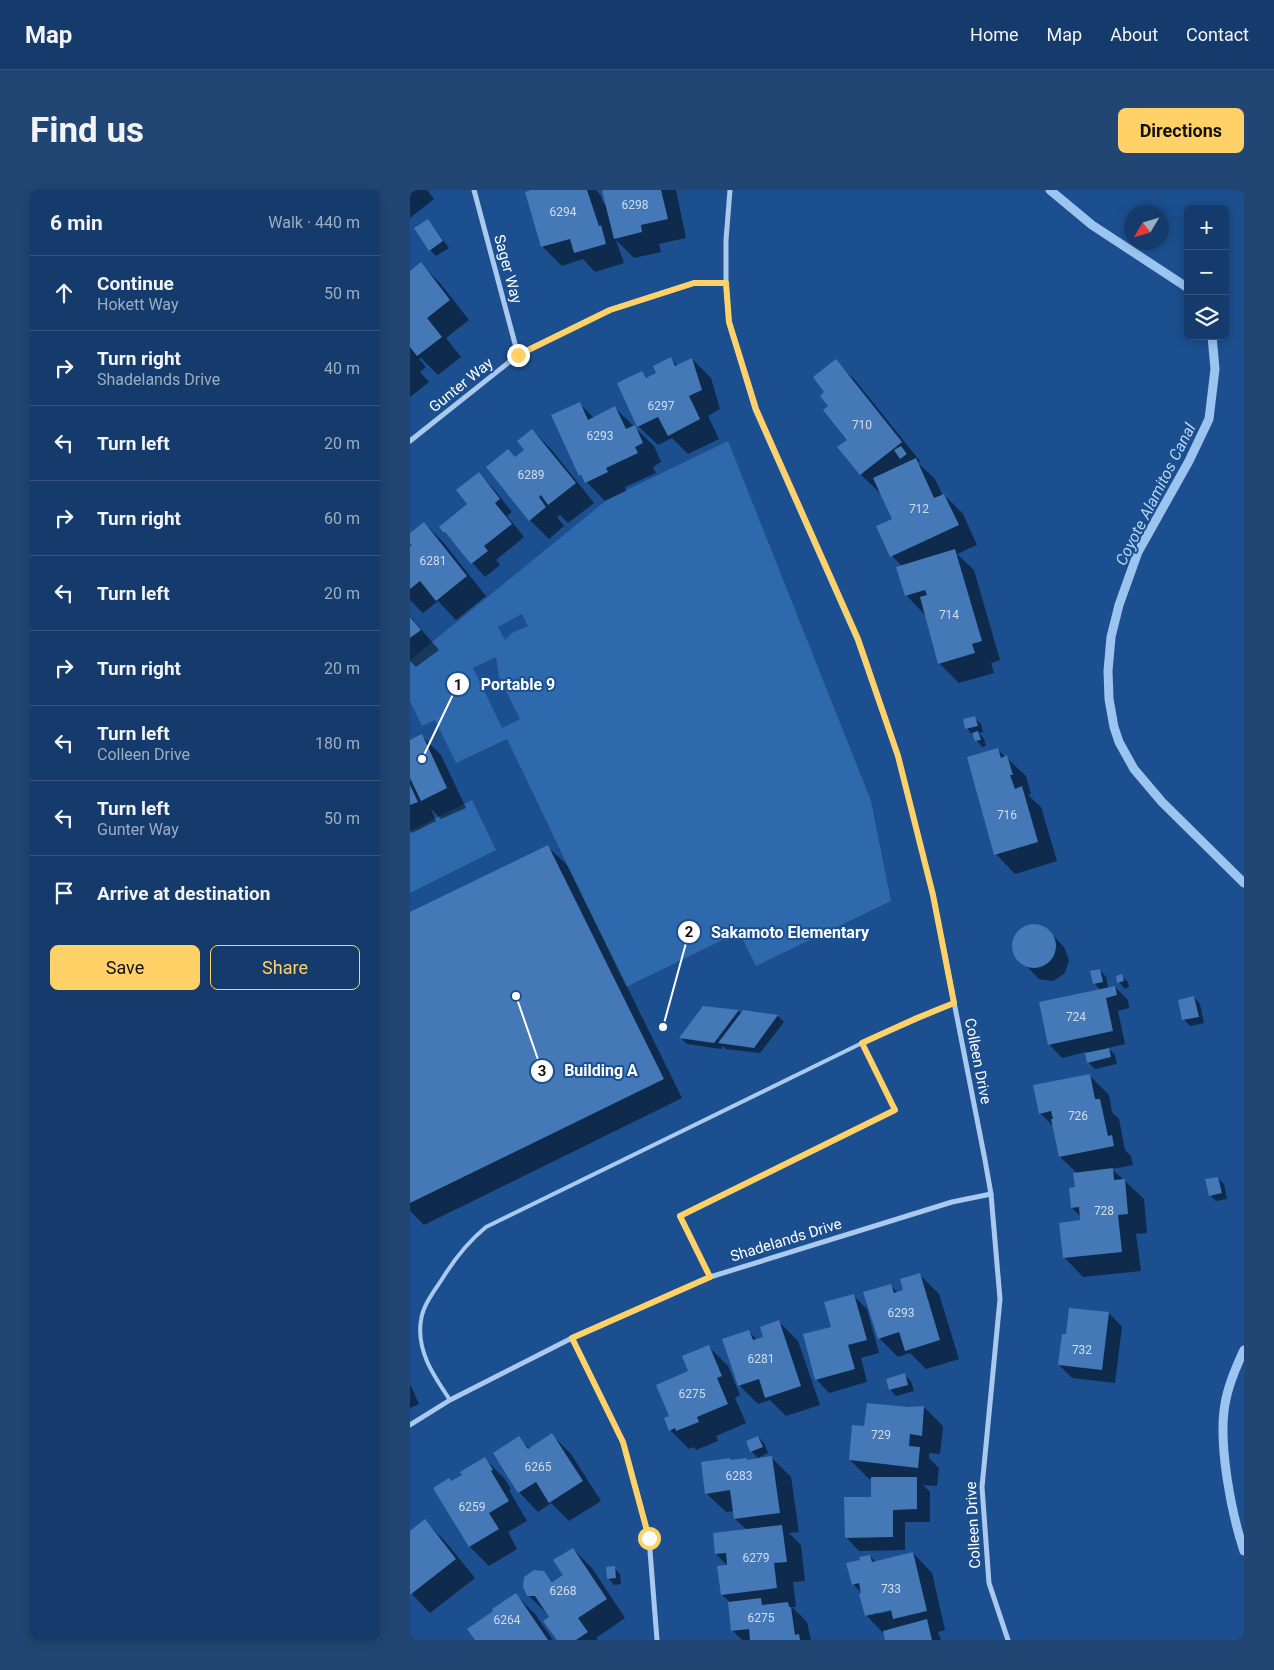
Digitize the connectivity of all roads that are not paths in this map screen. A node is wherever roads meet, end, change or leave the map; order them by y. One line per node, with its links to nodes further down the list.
1 (474, 190): 4 (street, Sager Way)
2 (730, 190): 3 (street, Colleen Drive)
3 (726, 283): 4 (street, Gunter Way); 6 (street, Colleen Drive)
4 (518, 355): 5 (street, Gunter Way)
5 (410, 441)
6 (954, 1003): 7 (lane); 8 (street, Colleen Drive)
7 (862, 1043): 9 (lane); 11 (lane)
8 (991, 1194): 9 (street, Shadelands Drive); 14 (street, Colleen Drive)
9 (710, 1277): 10 (street, Shadelands Drive)
10 (572, 1338): 11 (street, Shadelands Drive); 13 (street)
11 (450, 1400): 12 (street, Shadelands Drive)
12 (410, 1425)
13 (657, 1640)
14 (1008, 1640)

